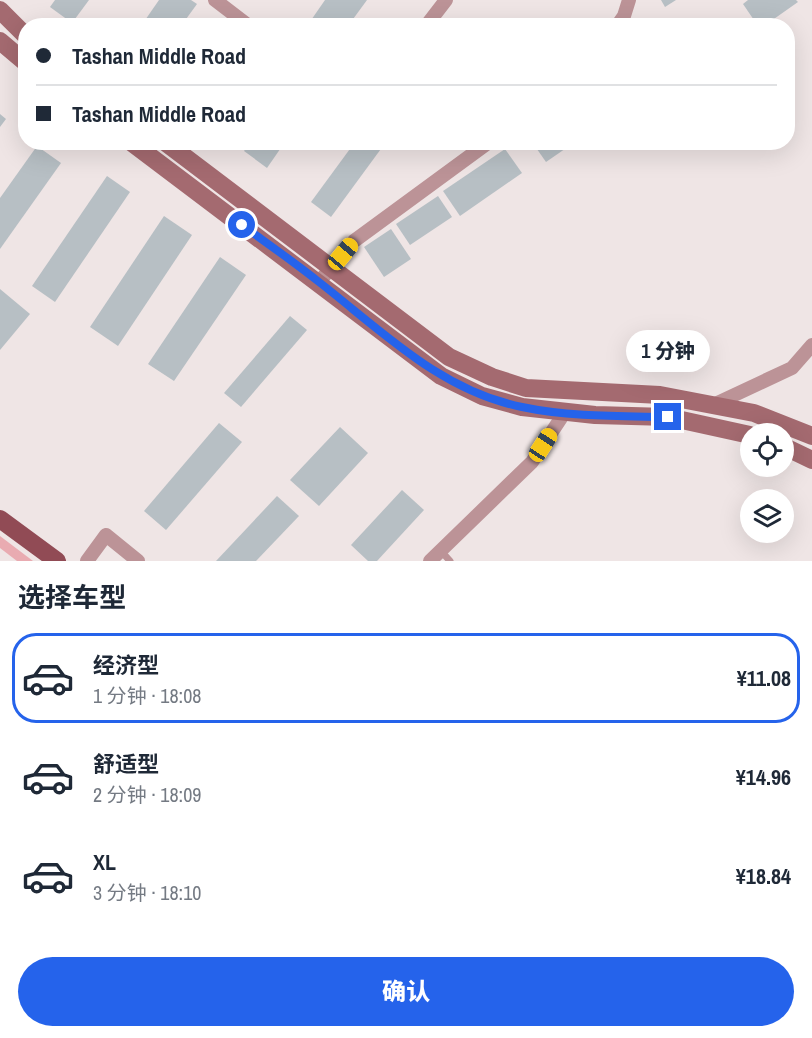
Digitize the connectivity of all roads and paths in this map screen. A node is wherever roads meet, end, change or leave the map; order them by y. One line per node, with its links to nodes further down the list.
1 (215, 0): 5 (street)
2 (446, 0): 6 (street)
3 (629, 0): 7 (street)
4 (0, 10): 8 (main road)
5 (239, 18)
6 (432, 18)
7 (623, 18)
8 (18, 28)
9 (0, 41): 10 (main road)
10 (18, 56)
11 (142, 150): 15 (main road)
12 (176, 150): 14 (main road)
13 (478, 150): 14 (street)
14 (332, 267): 15 (street); 17 (main road)
15 (319, 282): 18 (main road)
16 (812, 345): 17 (street)
17 (712, 405): 20 (main road)
18 (565, 412): 19 (main road); 24 (street)
19 (740, 433)
20 (812, 436)
21 (794, 451): 22 (main road)
22 (812, 460)
23 (0, 519): 25 (main road)
24 (445, 556): 28 (street)
25 (57, 561)
26 (87, 561): 27 (street)
27 (138, 561)
28 (430, 561)

